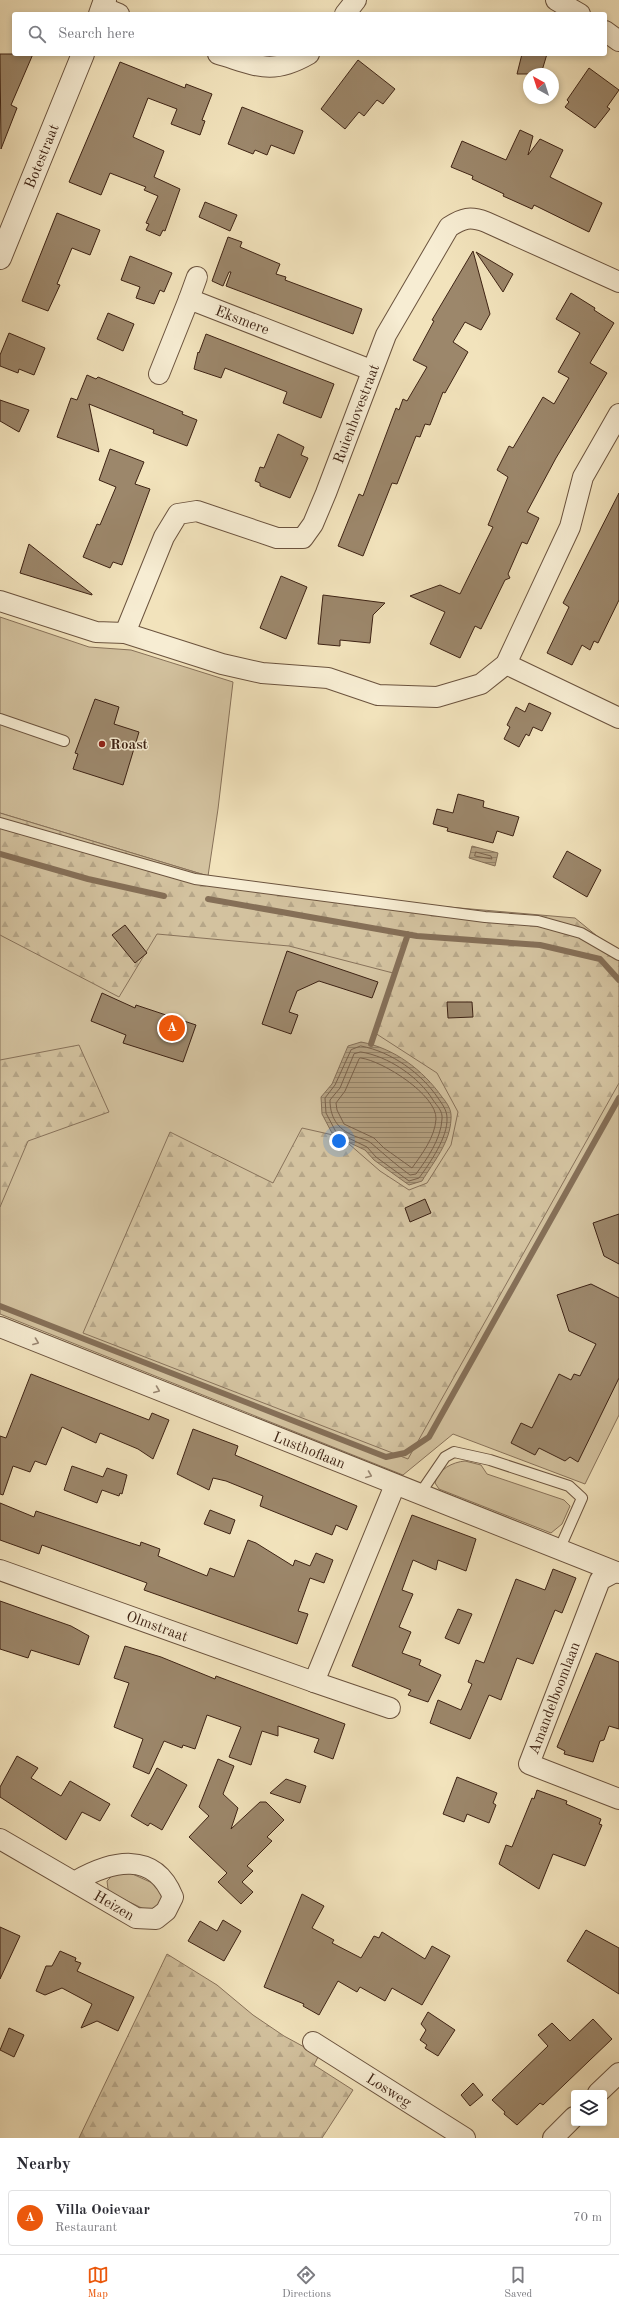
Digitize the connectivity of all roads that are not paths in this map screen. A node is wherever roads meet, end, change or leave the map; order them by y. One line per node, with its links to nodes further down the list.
1 (356, 0): 3 (street)
2 (556, 0): 4 (street)
3 (347, 12)
4 (577, 12)
5 (607, 32): 6 (street)
6 (619, 41)
7 (82, 56): 10 (street, Botestraat)
8 (225, 56): 9 (street)
9 (306, 56)
10 (0, 258)
11 (197, 277): 13 (street)
12 (619, 282): 14 (street, Ruienhovestraat)
13 (189, 299): 14 (street, Eksmere); 15 (street)
14 (371, 370): 18 (street, Ruienhovestraat)
15 (159, 374)
16 (619, 414): 19 (street)
17 (0, 601): 18 (street)
18 (125, 633): 19 (street)
19 (506, 664): 20 (street)
20 (619, 718)
21 (0, 719): 22 (lane)
22 (64, 741)
23 (0, 823): 24 (lane)
24 (619, 955)
25 (0, 1327): 26 (street, Lusthoflaan, one-way to 26)
26 (395, 1485): 27 (street, Lusthoflaan); 31 (street)
27 (419, 1495): 28 (street, Lusthoflaan); 28 (lane)
28 (559, 1550): 30 (street, Lusthoflaan)
29 (0, 1570): 31 (street, Olmstraat)
30 (617, 1572): 33 (street, Amandelboomlaan)
31 (314, 1682): 32 (street, Olmstraat)
32 (390, 1708)
33 (619, 1799)
34 (0, 1839): 35 (street)
35 (76, 1881)
36 (313, 2042): 40 (street, Losweg)
37 (619, 2072): 38 (street)
38 (601, 2090)
39 (571, 2120): 41 (street)
40 (465, 2138)
41 (553, 2138)

